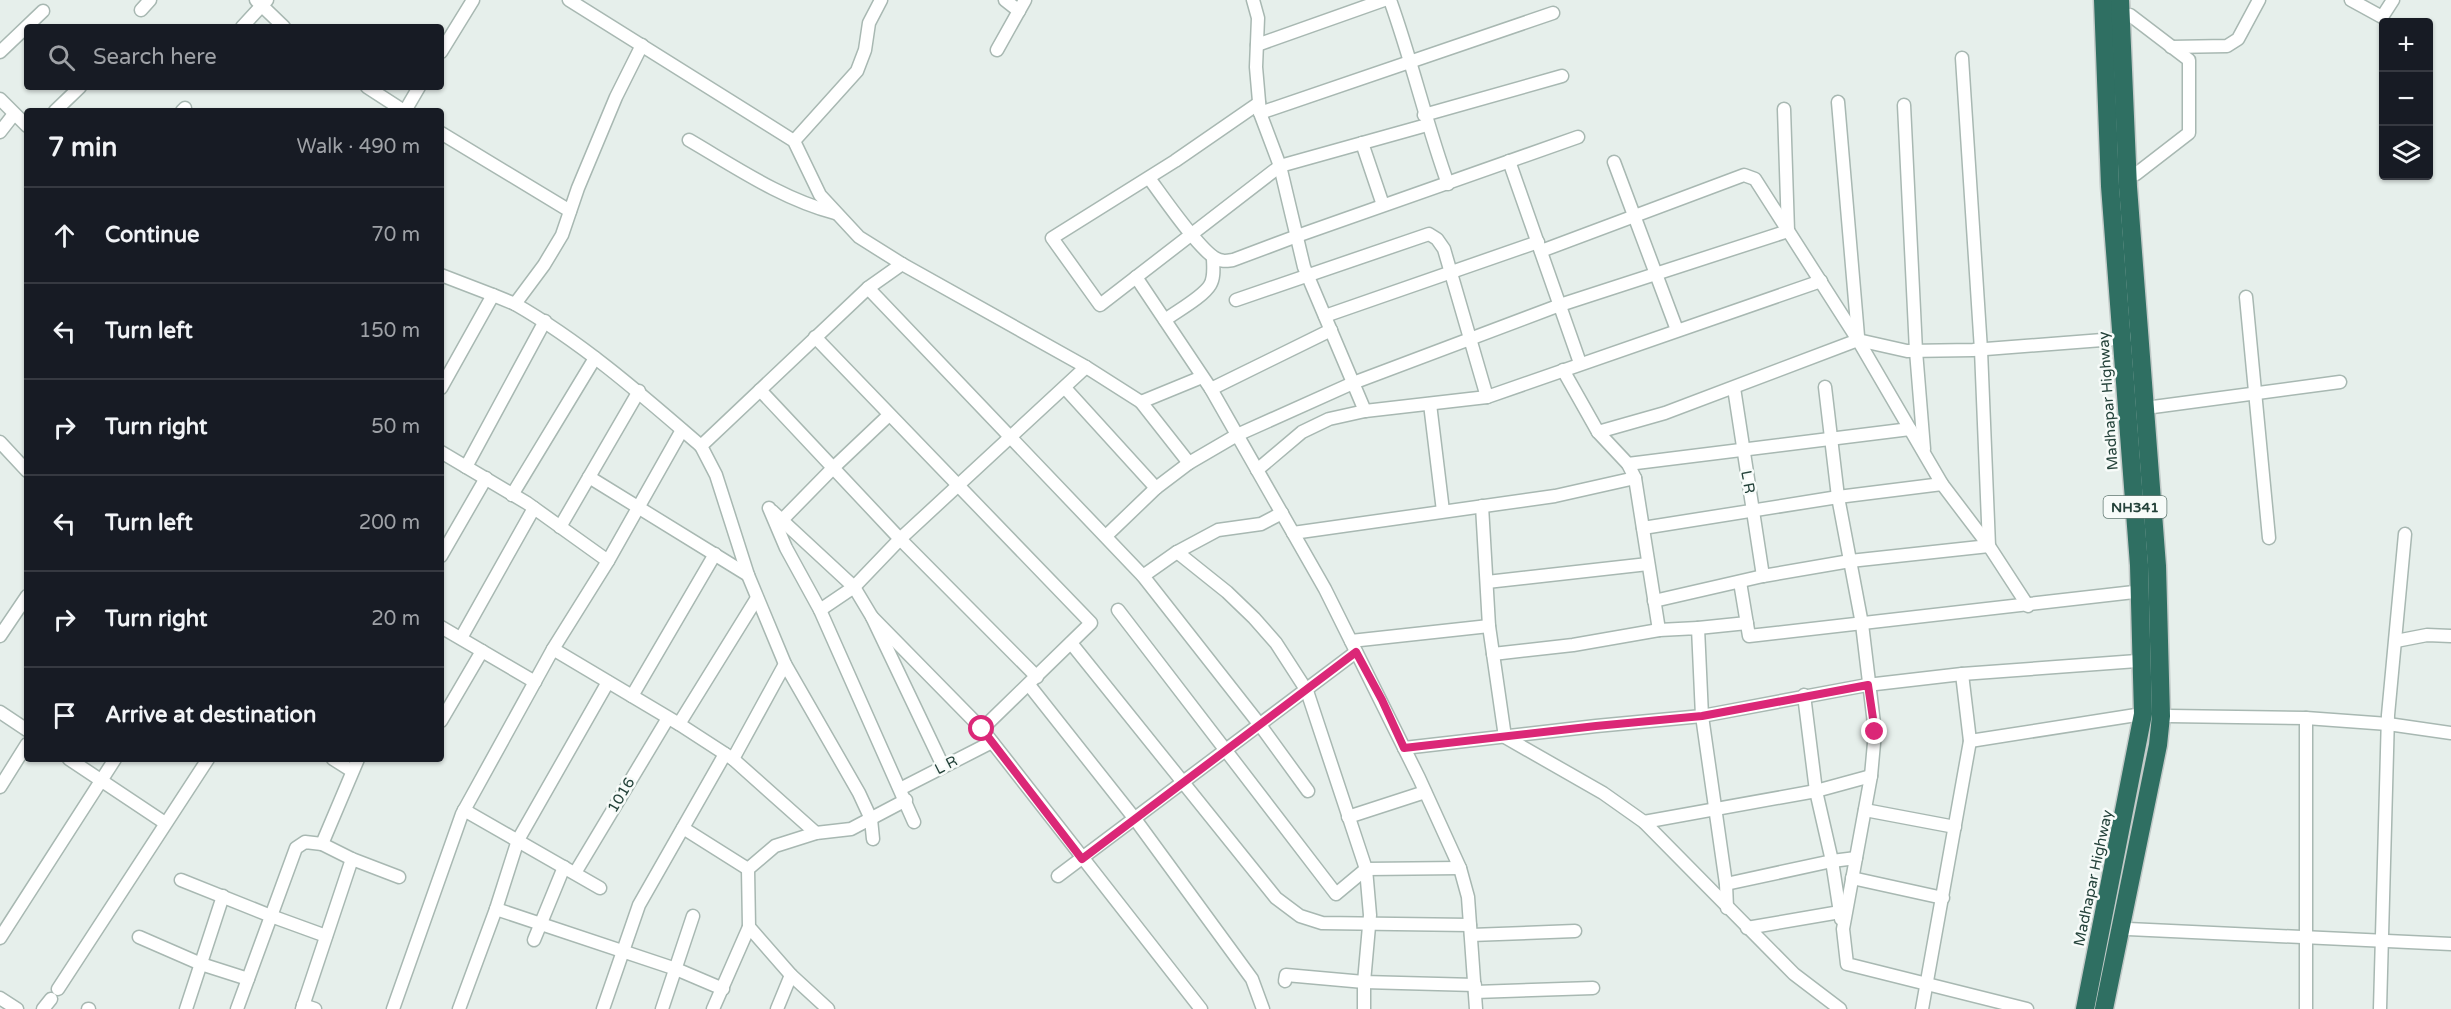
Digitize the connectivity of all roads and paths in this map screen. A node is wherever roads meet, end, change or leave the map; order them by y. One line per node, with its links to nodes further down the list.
1 (150, 0): 16 (street)
2 (473, 0): 25 (street)
3 (569, 0): 23 (street)
4 (881, 0): 50 (street)
5 (1005, 0): 14 (street)
6 (1253, 0): 24 (street)
7 (1384, 0): 24 (street)
8 (1390, 0): 30 (street)
9 (2103, 0): 86 (highway, Madhapar Highway / NH341)
10 (2259, 0): 26 (street)
11 (2351, 0): 12 (street)
12 (2393, 0)
13 (262, 2): 20 (street); 21 (street)
14 (1022, 6): 27 (street)
15 (2125, 8): 26 (street); 86 (highway, Madhapar Highway / NH341)
16 (141, 10)
17 (43, 11): 19 (street)
18 (1553, 13): 30 (street)
19 (29, 24)
20 (244, 24)
21 (281, 24)
22 (24, 29): 28 (street)
23 (642, 45): 50 (street); 59 (street)
24 (1257, 45): 41 (street)
25 (444, 47)
26 (2171, 47): 55 (street)
27 (997, 50)
28 (0, 52)
29 (1962, 58): 89 (street)
30 (1412, 60): 41 (street); 44 (street)
31 (1562, 76): 44 (street)
32 (77, 90): 38 (street)
33 (372, 90): 39 (street)
34 (418, 90): 40 (street)
35 (0, 99): 43 (street)
36 (1838, 102): 88 (street)
37 (1904, 105): 90 (street)
38 (59, 108)
39 (400, 108)
40 (407, 108)
41 (1259, 108): 54 (street); 56 (street)
42 (1784, 109): 62 (street)
43 (14, 114): 45 (street); 46 (street)
44 (1426, 120): 51 (street); 57 (street)
45 (24, 123)
46 (0, 132)
47 (444, 135): 59 (street)
48 (1578, 137): 52 (street)
49 (689, 141): 60 (street)
50 (794, 141): 60 (street)
51 (1362, 143): 54 (street); 58 (street)
52 (1509, 161): 57 (street); 65 (street)
53 (1614, 162): 61 (street)
54 (1280, 166): 63 (street); 64 (street)
55 (2136, 174)
56 (1149, 178): 63 (street); 72 (street)
57 (1448, 184): 58 (street)
58 (1383, 205): 64 (street)
59 (570, 211): 78 (street)
60 (835, 213): 67 (street)
61 (1635, 217): 62 (street); 65 (street); 69 (street)
62 (1788, 231): 69 (street); 73 (street)
63 (1191, 233): 66 (street); 72 (street)
64 (1297, 236): 66 (street); 70 (street)
65 (1539, 246): 68 (street); 79 (street)
66 (1213, 257): 81 (street)
67 (902, 264): 74 (street); 93 (street)
68 (1451, 273): 70 (street); 80 (street); 87 (street)
69 (1656, 273): 79 (street); 84 (street)
70 (1307, 274): 77 (street); 80 (street)
71 (444, 276): 75 (street)
72 (1136, 277): 81 (street)
73 (1821, 280): 84 (street); 88 (street)
74 (868, 288): 85 (street); 116 (street)
75 (493, 295): 78 (street); 97 (street)
76 (2246, 297): 105 (street)
77 (1236, 300)
78 (515, 304): 82 (street)
79 (1560, 305): 87 (street); 92 (street)
80 (1325, 316): 83 (street)
81 (1165, 320): 95 (street)
82 (545, 321): 91 (street); 125 (street)
83 (1331, 330): 98 (street); 102 (street)
84 (1677, 330): 92 (street)
85 (815, 337): 103 (street); 111 (street)
86 (2131, 338): 89 (street); 314 (highway, Madhapar Highway / NH341); 315 (highway, Madhapar Highway / NH341)
87 (1470, 339): 98 (street); 106 (street)
88 (1858, 340): 90 (street); 101 (street); 112 (street)
89 (1981, 350): 90 (street); 151 (street)
90 (1916, 351): 121 (street)
91 (595, 358): 104 (street); 135 (street)
92 (1580, 363): 94 (street)
93 (1086, 367): 99 (street); 107 (street)
94 (1563, 369): 106 (street); 114 (street)
95 (1202, 377): 102 (street); 107 (street)
96 (2340, 382): 105 (street)
97 (444, 383)
98 (1353, 383): 110 (street); 115 (street)
99 (1065, 387): 116 (street); 134 (street)
100 (1825, 387): 117 (street)
101 (1734, 388): 114 (street); 120 (street, L R)
102 (1211, 389): 115 (street)
103 (760, 390): 119 (street); 127 (street)
104 (639, 391): 113 (street); 129 (street)
105 (2255, 394): 109 (street); 149 (street)
106 (1487, 397): 108 (street)
107 (1141, 402): 123 (street)
108 (1430, 404): 110 (street); 140 (street)
109 (2153, 407)
110 (1365, 411): 128 (street)
111 (889, 415): 127 (street); 133 (street)
112 (1910, 429): 117 (street); 121 (street)
113 (682, 430): 119 (street); 139 (street)
114 (1598, 432): 124 (street)
115 (1237, 435): 123 (street); 128 (street)
116 (1011, 437): 133 (street); 148 (street)
117 (1830, 438): 120 (street); 136 (street)
118 (0, 442): 126 (street)
119 (701, 446): 158 (street)
120 (1742, 450): 124 (street); 141 (street, L R)
121 (1924, 453): 132 (street)
122 (444, 454): 125 (street)
123 (1190, 463): 134 (street)
124 (1628, 464): 131 (street)
125 (466, 467): 130 (street)
126 (24, 468)
127 (833, 468): 143 (street); 150 (street)
128 (1257, 470): 142 (street)
129 (589, 477): 139 (street); 144 (street)
130 (486, 478): 135 (street); 152 (street)
131 (1635, 478): 137 (street); 145 (street)
132 (1942, 484): 136 (street); 151 (street)
133 (957, 486): 150 (street); 182 (street)
134 (1156, 488): 148 (street)
135 (512, 495): 138 (street)
136 (1838, 497): 141 (street); 156 (street)
137 (1482, 506): 140 (street); 161 (street)
138 (534, 508): 144 (street); 180 (street)
139 (638, 508): 154 (street); 155 (street)
140 (1443, 511): 146 (street)
141 (1754, 512): 145 (street); 160 (street, L R)
142 (1282, 513): 146 (street); 153 (street)
143 (782, 520): 163 (street); 169 (street)
144 (560, 527): 155 (street)
145 (1643, 528): 157 (street)
146 (1293, 533): 183 (street)
147 (2405, 534): 181 (street)
148 (1106, 536): 159 (street)
149 (2269, 538)
150 (900, 539): 163 (street); 190 (street)
151 (1989, 546): 156 (street); 168 (street)
152 (444, 551)
153 (1177, 552): 159 (street); 194 (street)
154 (715, 554): 158 (street); 196 (street)
155 (608, 561): 184 (street)
156 (1850, 561): 160 (street); 173 (street)
157 (1648, 564): 161 (street); 167 (street)
158 (748, 575): 165 (street)
159 (1143, 576): 206 (street)
160 (1763, 576): 162 (street)
161 (1487, 582): 174 (street)
162 (1740, 582): 167 (street); 172 (street)
163 (854, 587): 169 (street); 171 (street)
164 (2134, 592): 168 (street)
165 (757, 598): 188 (street); 204 (street)
166 (24, 600): 178 (street)
167 (1654, 601): 177 (street)
168 (2028, 606): 173 (street)
169 (820, 610): 231 (street)
170 (1118, 610): 215 (street)
171 (872, 616): 208 (street); 222 (street)
172 (1747, 623): 173 (street); 175 (street)
173 (1862, 624): 193 (street)
174 (1489, 626): 183 (street); 186 (street)
175 (1698, 628): 177 (street); 200 (street)
176 (444, 629): 180 (street)
177 (1659, 630): 186 (street)
178 (0, 636)
179 (2451, 636): 181 (street)
180 (461, 638): 185 (street)
181 (2396, 641): 205 (street)
182 (1071, 643): 190 (street); 226 (street)
183 (1353, 646): 194 (street); 213 (street)
184 (553, 649): 191 (street); 192 (street)
185 (482, 651): 191 (street); 199 (street)
186 (1493, 654): 210 (street)
187 (2137, 661): 189 (street)
188 (785, 664): 216 (street); 236 (street)
189 (1962, 674): 193 (street); 211 (street)
190 (1033, 681): 208 (street); 237 (street)
191 (535, 682): 233 (street)
192 (608, 682): 196 (street); 245 (street)
193 (1868, 685): 195 (street); 224 (street)
194 (1306, 691): 206 (street); 235 (street)
195 (1804, 695): 200 (street); 228 (street)
196 (632, 696): 202 (street)
197 (0, 712): 207 (street)
198 (2136, 714): 211 (street)
199 (444, 716)
200 (1702, 716): 210 (street); 232 (street)
201 (2169, 717): 203 (street)
202 (668, 718): 204 (street); 254 (street, 1016)
203 (2306, 718): 205 (street); 278 (street)
204 (679, 724): 216 (street)
205 (2388, 724): 209 (street); 280 (street)
206 (1260, 725): 215 (street); 229 (street)
207 (24, 728)
208 (982, 729): 212 (street)
209 (2451, 733)
210 (1505, 737): 213 (street); 239 (street)
211 (1970, 741): 241 (street)
212 (992, 742): 222 (street, L R); 248 (street)
213 (1404, 748): 230 (street)
214 (24, 749): 227 (street)
215 (1227, 750): 226 (street); 253 (street)
216 (729, 757): 242 (street); 243 (street)
217 (73, 762): 225 (street)
218 (113, 762): 225 (street)
219 (206, 762): 240 (street)
220 (338, 762): 223 (street)
221 (356, 762): 223 (street)
222 (943, 766): 231 (street, L R)
223 (352, 771): 246 (street)
224 (1871, 776): 228 (street); 234 (street)
225 (100, 780): 240 (street); 279 (street)
226 (1184, 782): 237 (street); 268 (street)
227 (0, 787)
228 (1816, 790): 232 (street); 250 (street)
229 (1308, 791)
230 (1425, 792): 235 (street); 251 (street)
231 (903, 794): 236 (street, L R); 238 (street)
232 (1715, 809): 239 (street); 259 (street)
233 (464, 810): 245 (street); 300 (street)
234 (1865, 810): 241 (street); 247 (street)
235 (1348, 817): 253 (street)
236 (871, 819): 243 (street, L R); 244 (street)
237 (1135, 819): 248 (street); 308 (street)
238 (914, 822)
239 (1644, 822): 263 (street)
240 (165, 823): 297 (street)
241 (1955, 827): 262 (street)
242 (683, 828): 252 (street); 283 (street)
243 (816, 833): 252 (street, L R)
244 (873, 839)
245 (518, 840): 254 (street); 264 (street)
246 (322, 844): 249 (street); 266 (street)
247 (1856, 858): 250 (street); 257 (street)
248 (1082, 859): 255 (street); 307 (street)
249 (352, 860): 256 (street); 276 (street)
250 (1832, 861): 259 (street); 265 (street)
251 (1460, 868): 253 (street); 274 (street)
252 (748, 869): 270 (street)
253 (1366, 869): 268 (street)
254 (569, 870): 260 (street); 269 (street, 1016)
255 (1058, 876)
256 (399, 877)
257 (1852, 878): 262 (street); 272 (street)
258 (181, 880): 261 (street)
259 (1726, 884): 263 (street)
260 (600, 888)
261 (223, 896): 266 (street); 284 (street)
262 (1943, 898): 290 (street)
263 (1727, 908): 271 (street)
264 (496, 909): 269 (street); 301 (street)
265 (1840, 912): 271 (street); 272 (street)
266 (271, 916): 276 (street); 287 (street)
267 (693, 916): 285 (street)
268 (1370, 922): 274 (street); 289 (street)
269 (540, 925): 281 (street, 1016); 283 (street)
270 (749, 927): 286 (street); 293 (street)
271 (1747, 928): 311 (street)
272 (1843, 929): 290 (street)
273 (2128, 929): 278 (street)
274 (1471, 930): 275 (street); 291 (street)
275 (1575, 931)
276 (327, 936): 295 (street)
277 (139, 937): 284 (street)
278 (2306, 937): 280 (street); 316 (street)
279 (0, 938)
280 (2381, 939): 282 (street); 317 (street)
281 (534, 940)
282 (2451, 944)
283 (623, 952): 285 (street); 302 (street)
284 (201, 964): 287 (street); 298 (street)
285 (676, 969): 293 (street); 303 (street)
286 (791, 975): 305 (street); 306 (street)
287 (248, 979): 299 (street)
288 (1285, 981): 289 (street)
289 (1364, 982): 291 (street); 309 (street)
290 (1927, 985): 312 (street); 313 (street)
291 (1475, 988): 292 (street); 310 (street)
292 (1593, 988)
293 (723, 989): 304 (street)
294 (0, 998): 296 (street)
295 (307, 1008)
296 (17, 1009)
297 (43, 1009)
298 (186, 1009)
299 (237, 1009)
300 (393, 1009)
301 (459, 1009)
302 (603, 1009)
303 (662, 1009)
304 (713, 1009)
305 (777, 1009)
306 (828, 1009)
307 (1201, 1009)
308 (1263, 1009)
309 (1364, 1009)
310 (1476, 1009)
311 (1840, 1009)
312 (1922, 1009)
313 (2027, 1009)
314 (2085, 1009)
315 (2104, 1009)
316 (2306, 1009)
317 (2380, 1009)

